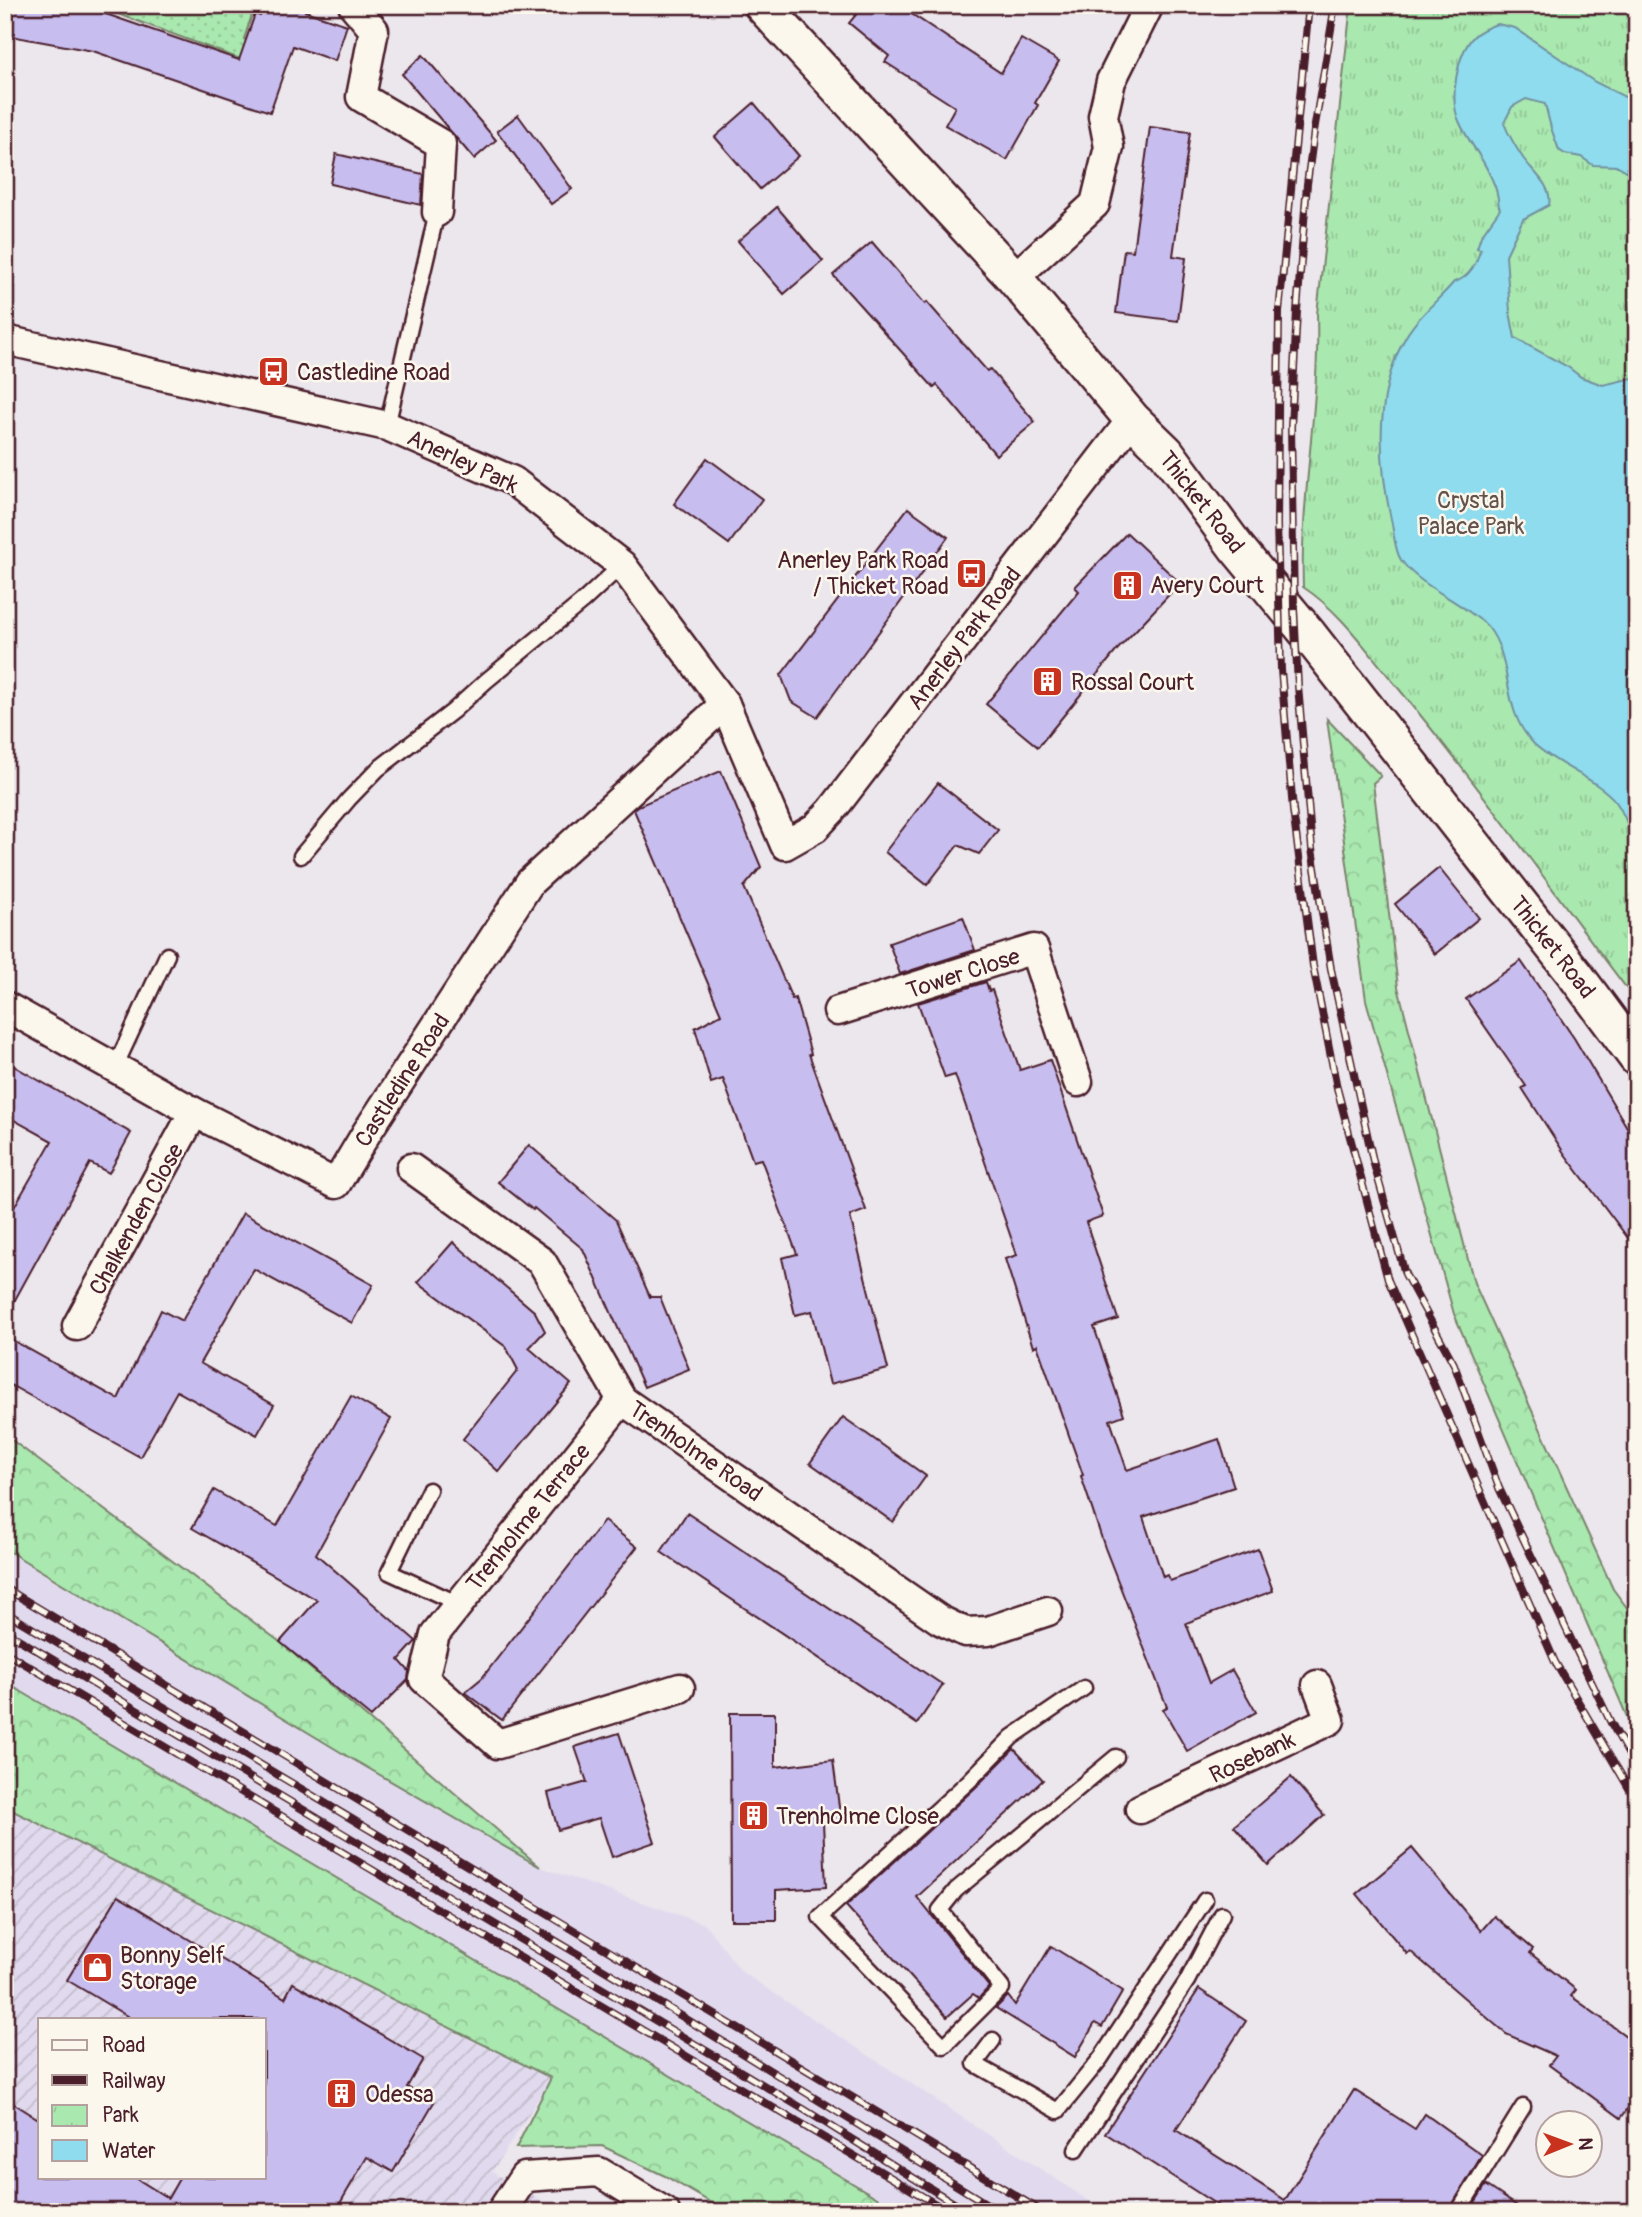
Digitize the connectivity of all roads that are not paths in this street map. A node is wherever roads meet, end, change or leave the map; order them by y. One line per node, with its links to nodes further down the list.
1 (353, 5): 4 (street)
2 (762, 5): 5 (street, Thicket Road)
3 (1149, 5): 5 (street)
4 (437, 212): 8 (lane)
5 (1014, 278): 7 (street, Thicket Road)
6 (5, 340): 8 (street, Anerley Park)
7 (1132, 419): 11 (street, Anerley Park Road); 16 (street, Thicket Road)
8 (387, 426): 9 (street, Anerley Park)
9 (622, 565): 10 (street, Anerley Park); 12 (lane)
10 (725, 704): 11 (street, Anerley Park); 19 (street, Castledine Road)
11 (785, 845)
12 (301, 856)
13 (167, 955): 17 (lane)
14 (5, 1006): 17 (street, Castledine Road)
15 (838, 1011): 18 (street, Tower Close)
16 (1637, 1058)
17 (115, 1067): 19 (street, Castledine Road)
18 (1078, 1082)
19 (194, 1112): 21 (street, Chalkenden Close)
20 (411, 1168): 22 (street, Trenholme Road)
21 (77, 1326)
22 (622, 1400): 24 (street, Trenholme Terrace); 25 (street, Trenholme Road)
23 (429, 1490): 24 (lane)
24 (459, 1604): 27 (street, Trenholme Terrace)
25 (1048, 1611)
26 (1317, 1685): 30 (street, Rosebank)
27 (680, 1688)
28 (1084, 1688): 29 (lane)
29 (1116, 1757)
30 (1140, 1809)
31 (1205, 1899): 33 (lane)
32 (1223, 1914): 35 (lane)
33 (993, 2040)
34 (1523, 2107): 38 (lane)
35 (1076, 2150)
36 (501, 2212): 37 (street)
37 (664, 2212)
38 (1458, 2212)

